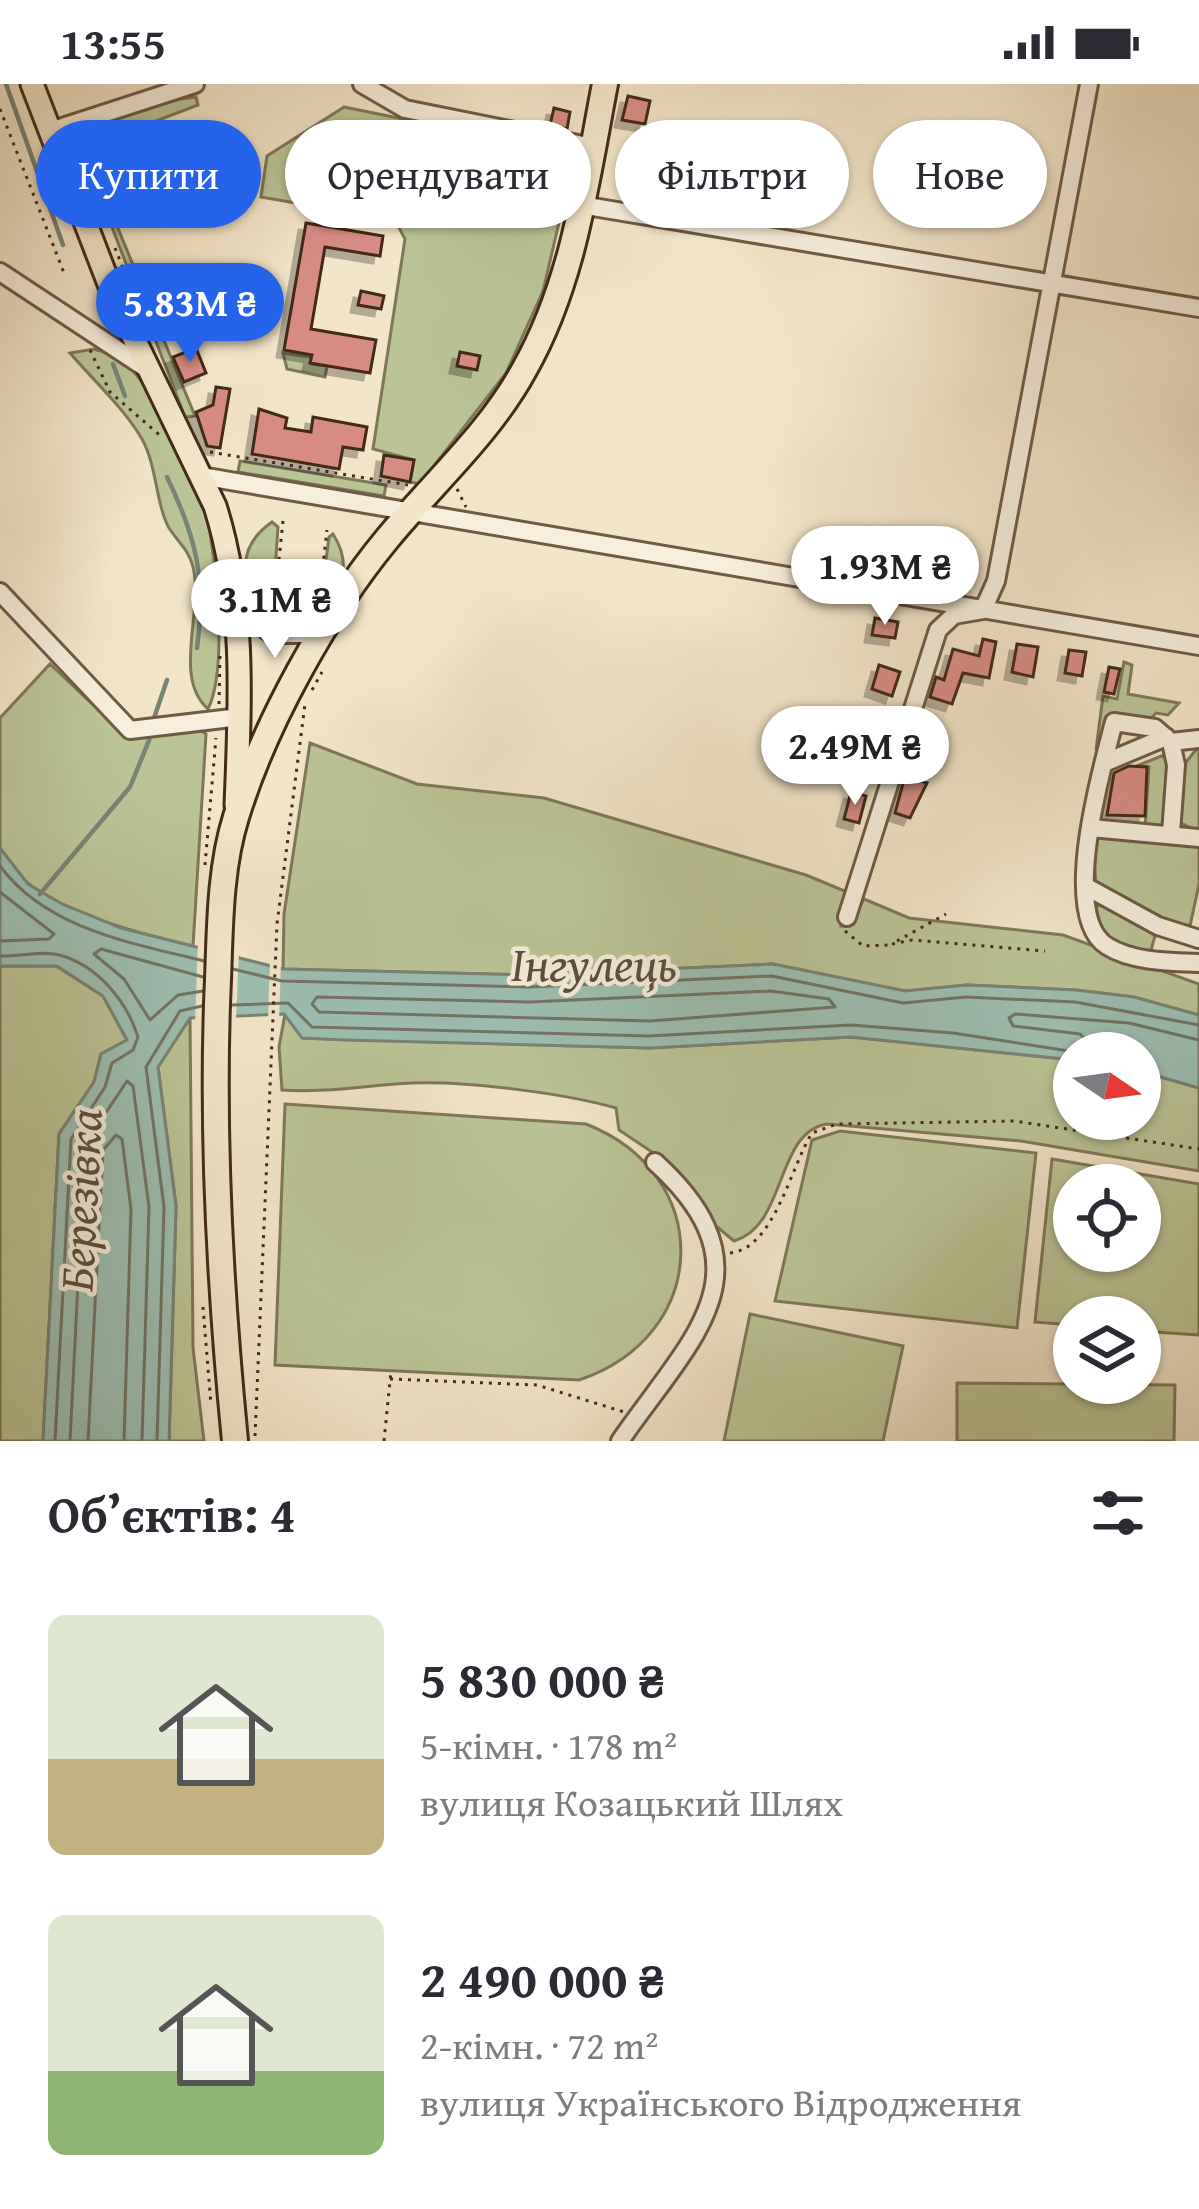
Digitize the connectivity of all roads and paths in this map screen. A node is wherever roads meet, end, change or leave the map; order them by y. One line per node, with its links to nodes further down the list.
1 (32, 84): 7 (main road)
2 (195, 84): 8 (street)
3 (605, 84): 9 (highway)
4 (1089, 84): 17 (street)
5 (370, 87): 9 (street)
6 (0, 110): 16 (path)
7 (46, 120)
8 (84, 120)
9 (593, 147): 10 (highway)
10 (591, 157)
11 (591, 207): 17 (street)
12 (90, 228): 21 (main road)
13 (575, 228): 28 (highway)
14 (108, 231): 18 (path)
15 (0, 272): 21 (street)
16 (64, 273)
17 (1050, 280): 19 (street); 34 (street)
18 (134, 294)
19 (1199, 308)
20 (89, 349): 22 (path)
21 (147, 369): 25 (main road)
22 (164, 439)
23 (205, 452): 24 (path)
24 (290, 466): 27 (path); 28 (path)
25 (201, 476): 28 (street); 33 (main road)
26 (457, 479): 29 (path)
27 (287, 481)
28 (417, 498): 34 (street); 35 (highway)
29 (471, 513)
30 (283, 521): 31 (path)
31 (327, 530)
32 (0, 592): 39 (street)
33 (237, 605): 35 (street); 39 (main road)
34 (983, 610): 37 (street); 50 (street)
35 (328, 623): 43 (highway)
36 (220, 637): 39 (path)
37 (1199, 646)
38 (325, 668): 62 (path)
39 (229, 718): 43 (main road); 47 (path)
40 (1168, 739): 41 (street); 42 (street); 42 (street); 45 (street)
41 (1199, 739)
42 (1104, 763): 44 (street)
43 (236, 818): 61 (highway)
44 (1091, 828): 45 (street); 48 (street)
45 (1171, 833): 46 (street)
46 (1199, 838)
47 (203, 884)
48 (1085, 886): 51 (street); 54 (street)
49 (946, 914): 52 (path)
50 (847, 917): 52 (path)
51 (1199, 939)
52 (892, 944): 53 (path)
53 (1045, 951)
54 (1199, 963)
55 (1199, 1149): 57 (path)
56 (655, 1162): 57 (street)
57 (716, 1252): 60 (street)
58 (391, 1371): 59 (path)
59 (390, 1379): 60 (path); 63 (path)
60 (636, 1418): 64 (street)
61 (235, 1441)
62 (255, 1441)
63 (384, 1441)
64 (620, 1441)

